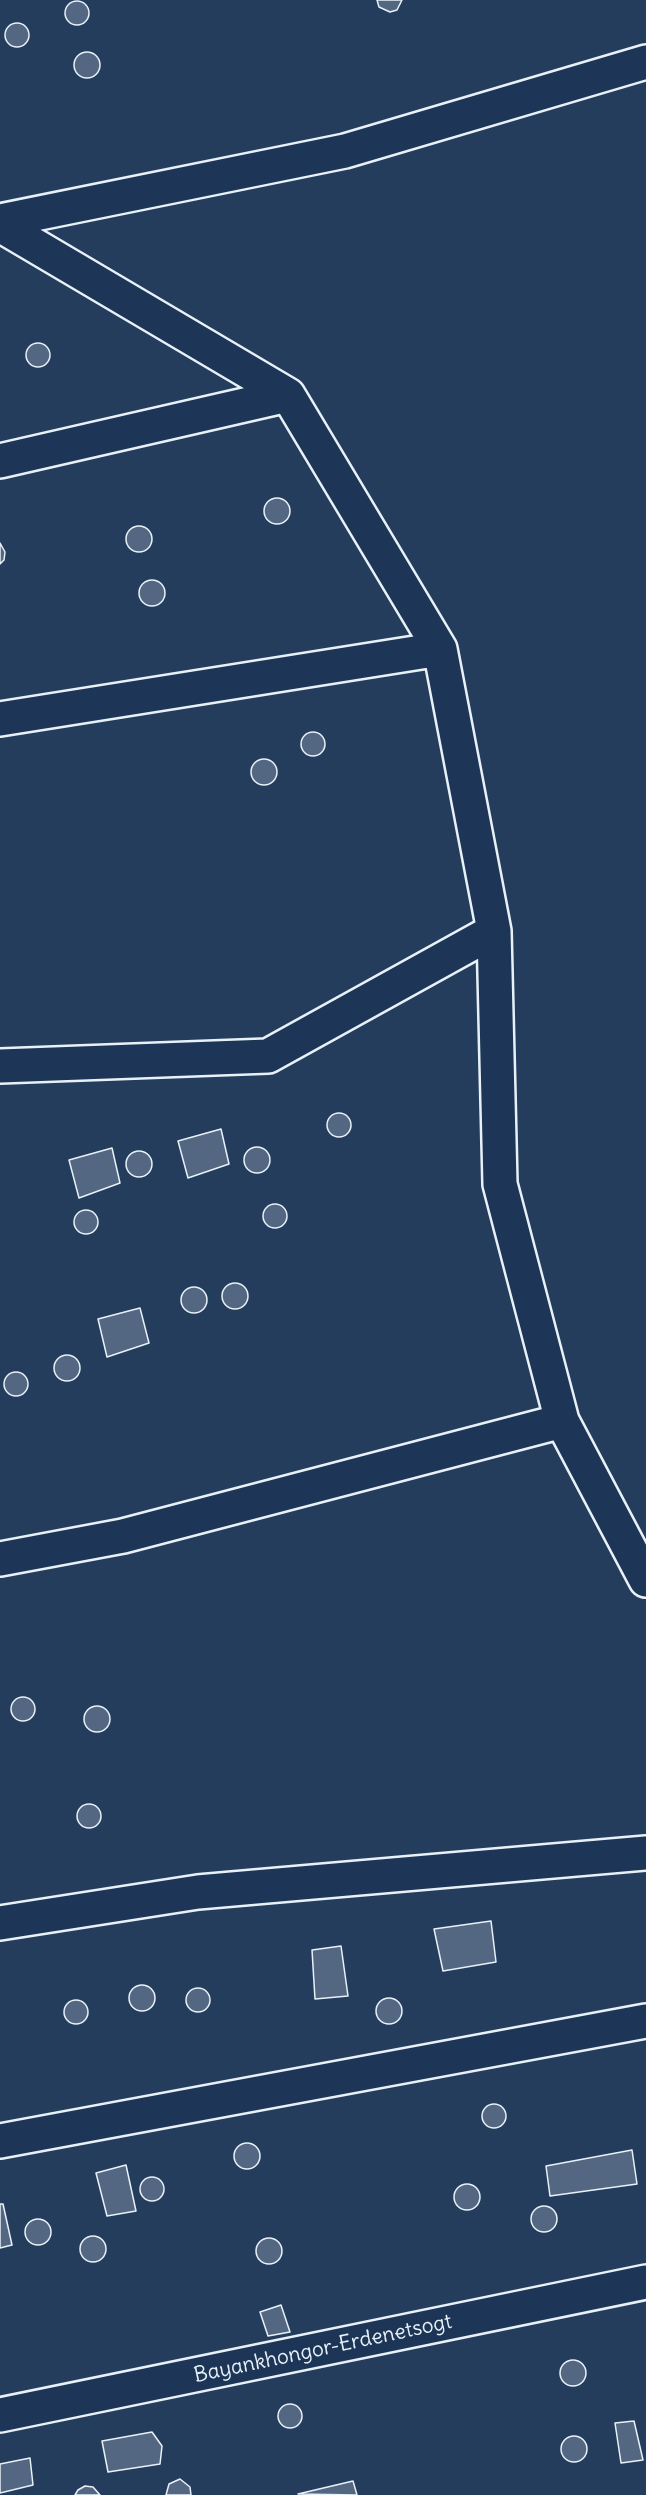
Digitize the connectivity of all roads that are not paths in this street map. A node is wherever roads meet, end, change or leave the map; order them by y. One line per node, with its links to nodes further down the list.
1 (646, 62): 2 (street)
2 (0, 223): 3 (street)
3 (288, 395): 4 (street); 5 (street)
4 (0, 461)
5 (440, 649): 6 (street); 7 (street)
6 (0, 719)
7 (494, 931): 8 (street); 9 (street)
8 (0, 1066)
9 (562, 1421): 10 (street); 11 (street)
10 (0, 1559)
11 (646, 1580)
12 (646, 1853): 13 (street)
13 (0, 1923)
14 (646, 2021): 15 (street)
15 (0, 2141)
16 (646, 2282): 17 (street, Bayankhongor-Erdenetsogt)
17 (0, 2415)

